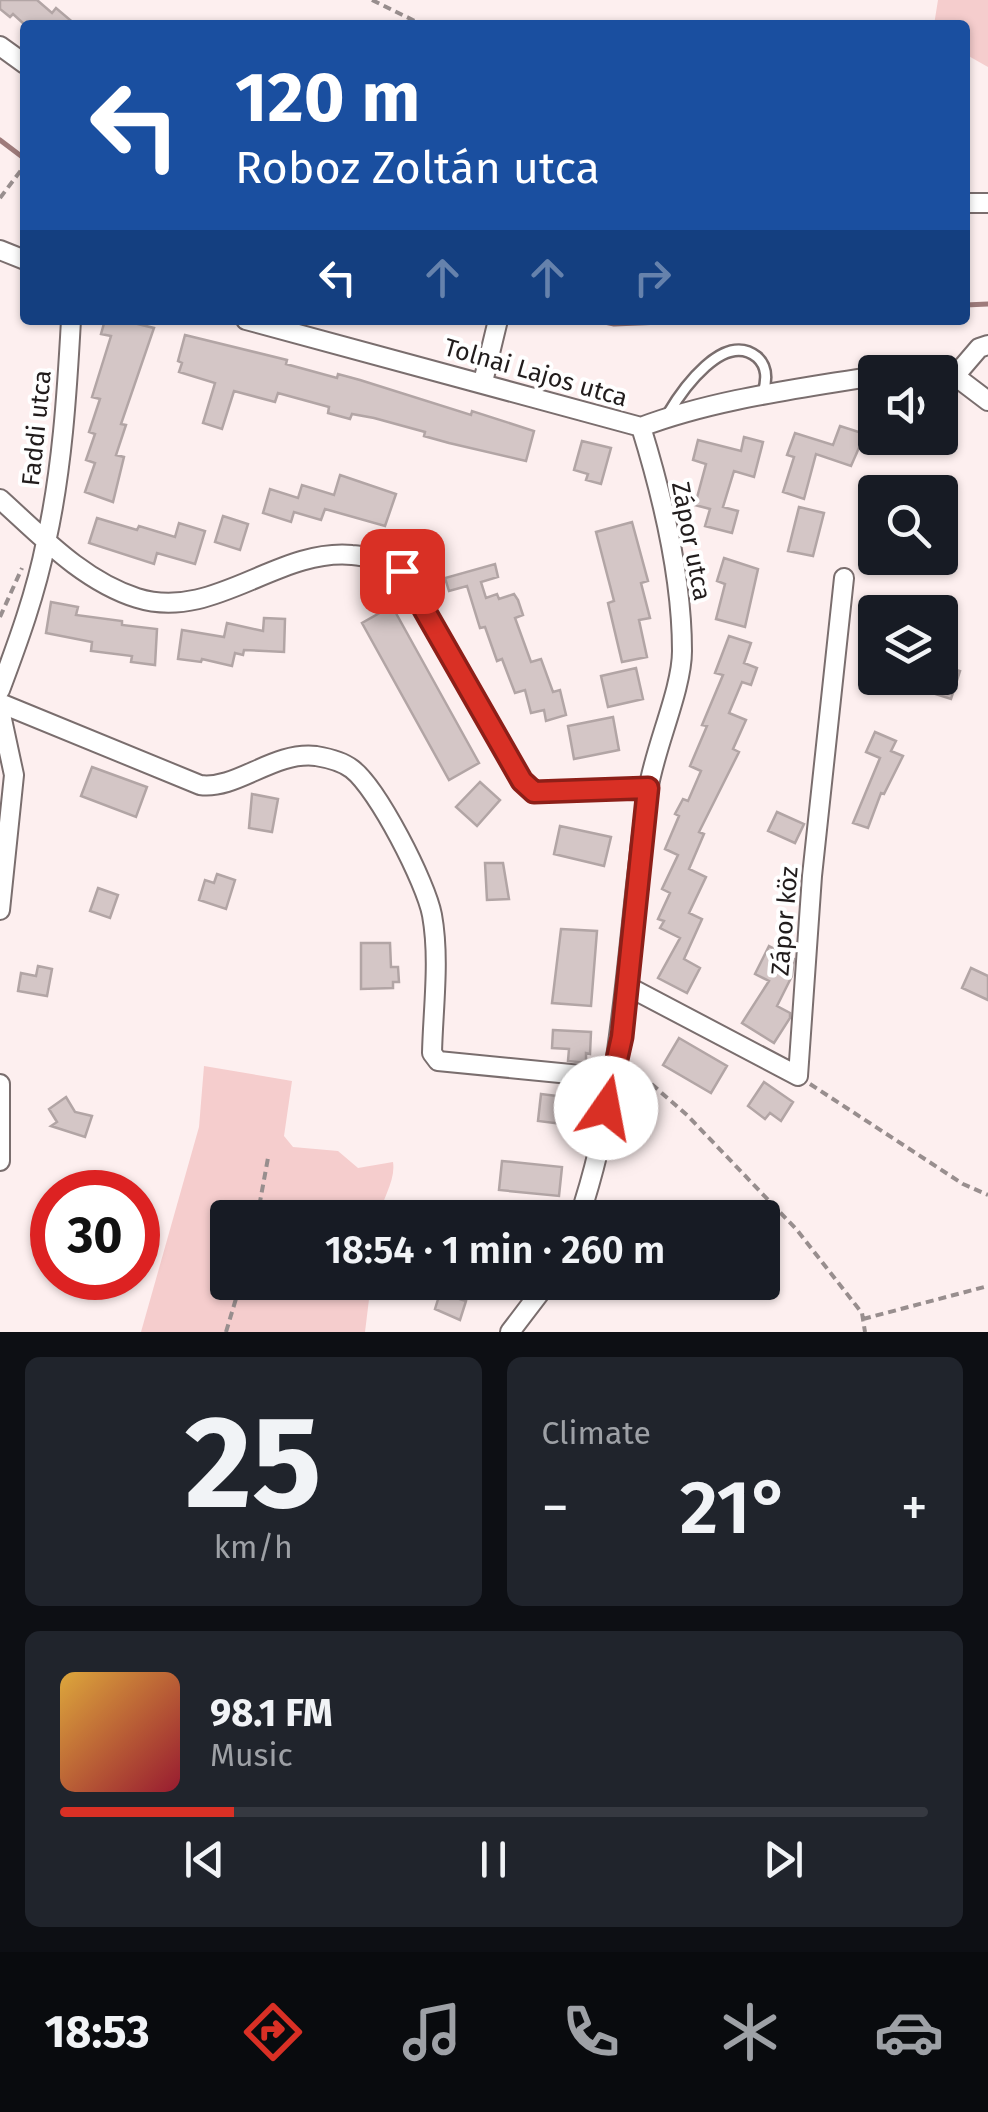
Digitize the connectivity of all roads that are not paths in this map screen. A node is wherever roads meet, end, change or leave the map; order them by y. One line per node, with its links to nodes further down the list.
1 (71, 325): 14 (street, Faddi utca)
2 (265, 325): 7 (street, Tolnai Lajos utca)
3 (497, 325): 7 (street)
4 (988, 345): 5 (street)
5 (958, 364)
6 (858, 379): 9 (street, Tolnai Lajos utca)
7 (482, 382): 12 (street, Tolnai Lajos utca)
8 (958, 383): 10 (street)
9 (762, 396): 11 (street, Tolnai Lajos utca); 11 (lane)
10 (988, 401)
11 (665, 418): 12 (street, Tolnai Lajos utca)
12 (641, 427): 18 (street, Zápor utca)
13 (0, 500): 14 (street)
14 (47, 541): 16 (street, Faddi utca); 18 (street)
15 (844, 578): 20 (street, Zápor köz)
16 (0, 690)
17 (0, 707): 19 (street); 21 (street)
18 (648, 788): 20 (street, Zápor utca)
19 (0, 910)
20 (627, 986): 21 (street, Zápor utca)
21 (611, 1078): 24 (street, Zápor utca)
22 (0, 1084): 23 (street)
23 (0, 1161)
24 (585, 1200)
25 (534, 1300): 26 (street)
26 (510, 1332)

